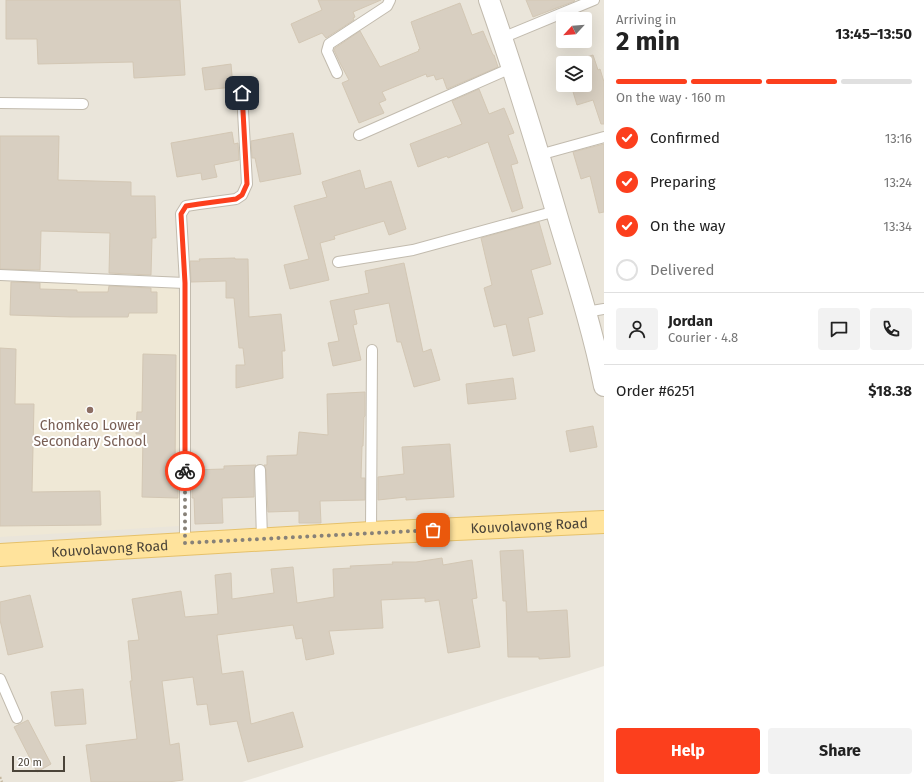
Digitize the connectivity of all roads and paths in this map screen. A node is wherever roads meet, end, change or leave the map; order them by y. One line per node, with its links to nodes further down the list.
1 (390, 0): 6 (lane)
2 (489, 0): 4 (street)
3 (594, 0): 4 (lane)
4 (502, 38): 5 (street)
5 (511, 68): 10 (lane); 12 (street)
6 (337, 74)
7 (242, 93): 16 (lane)
8 (0, 103): 9 (lane)
9 (83, 104)
10 (359, 135)
11 (604, 137): 12 (lane)
12 (539, 154): 13 (street)
13 (556, 210): 14 (lane); 17 (street)
14 (338, 262)
15 (0, 275): 16 (lane)
16 (185, 283): 24 (lane)
17 (595, 311): 19 (street)
18 (372, 350): 22 (lane)
19 (604, 386)
20 (260, 470): 23 (lane)
21 (604, 522): 22 (main road, Kouvolavong Road)
22 (370, 533): 23 (main road, Kouvolavong Road)
23 (262, 539): 24 (main road, Kouvolavong Road)
24 (185, 543): 25 (main road, Kouvolavong Road)
25 (0, 555)
26 (0, 679): 27 (lane)
27 (17, 718)
28 (0, 777): 29 (path)
29 (2, 782)

